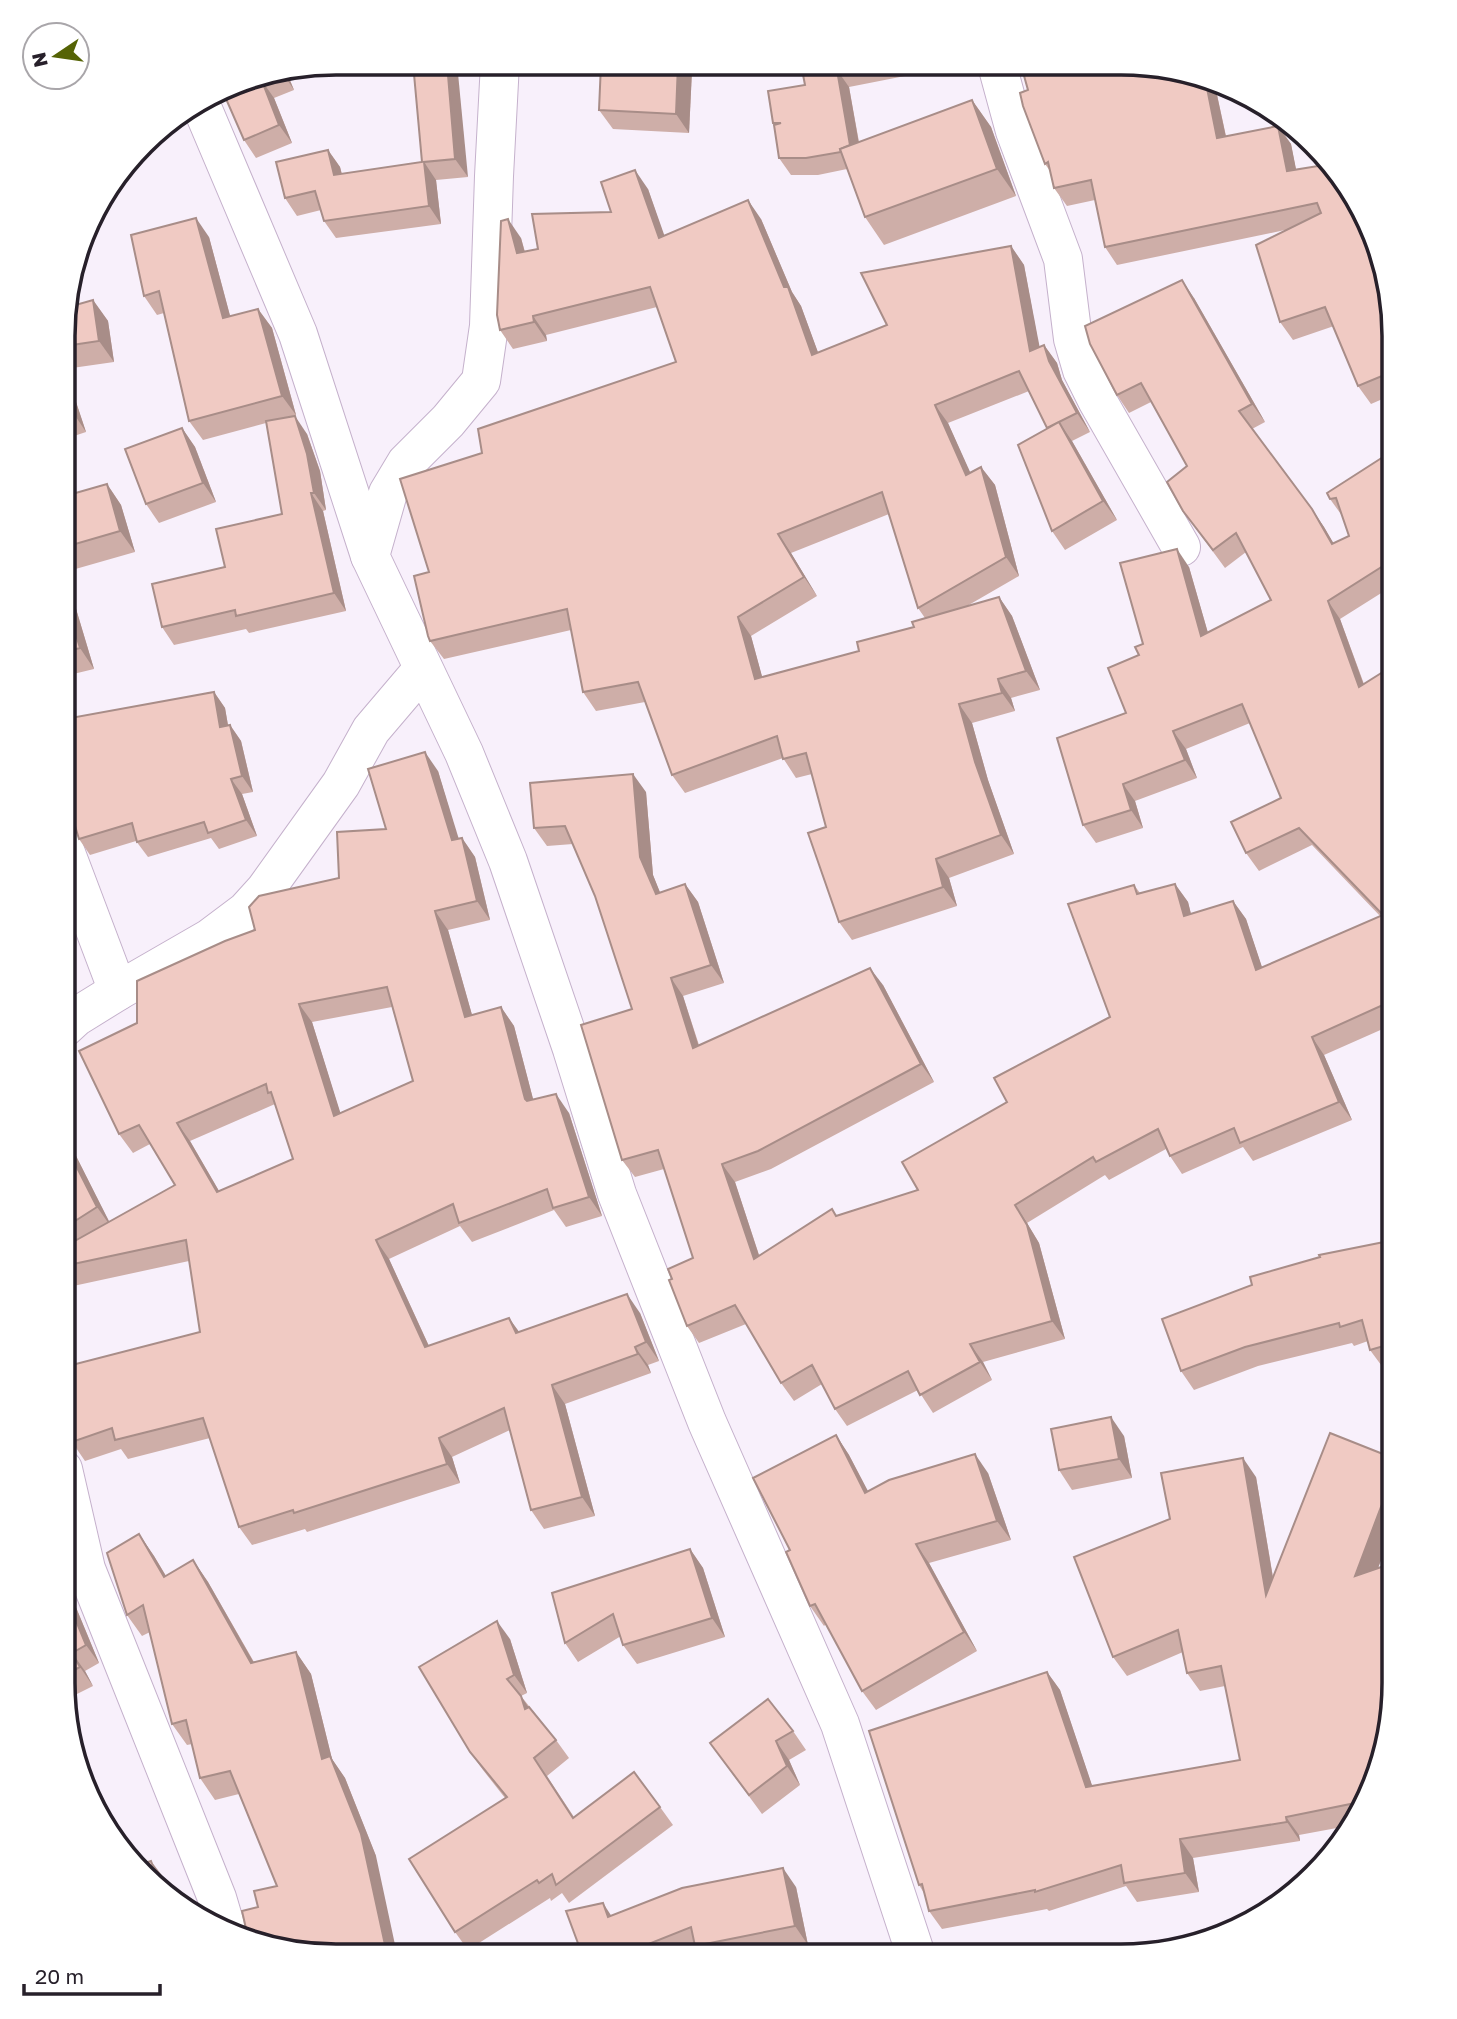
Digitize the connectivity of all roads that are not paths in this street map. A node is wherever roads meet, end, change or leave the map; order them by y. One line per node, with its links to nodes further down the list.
1 (499, 75): 5 (street)
2 (1000, 75): 4 (street)
3 (204, 111): 5 (street)
4 (1181, 547)
5 (370, 556): 6 (street)
6 (422, 670): 8 (street); 12 (street)
7 (75, 877): 8 (street)
8 (118, 992): 9 (street)
9 (75, 1018)
10 (75, 1521): 11 (street)
11 (223, 1918)
12 (912, 1944)

